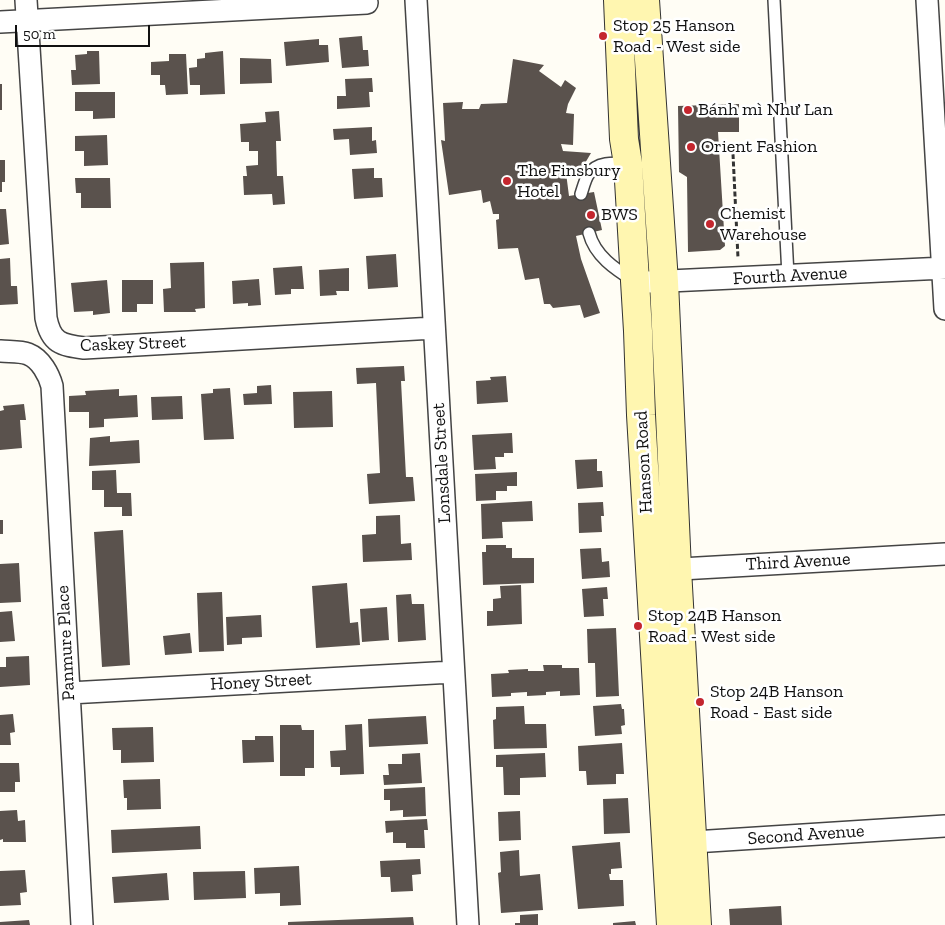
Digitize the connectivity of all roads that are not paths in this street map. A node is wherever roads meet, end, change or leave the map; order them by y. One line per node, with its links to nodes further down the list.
1 (416, 0): 17 (street, Lonsdale Street)
2 (618, 0): 9 (main road, Hanson Road)
3 (645, 0): 15 (main road, Hanson Road)
4 (774, 0): 13 (lane)
5 (927, 0): 12 (street)
6 (367, 3): 7 (street)
7 (26, 10): 8 (street); 17 (street, Caskey Street)
8 (0, 22)
9 (628, 164): 10 (lane); 14 (main road, Hanson Road)
10 (582, 194)
11 (589, 233): 14 (lane)
12 (944, 268): 13 (street, Fourth Avenue); 16 (street)
13 (788, 276): 15 (street, Fourth Avenue)
14 (636, 282): 15 (street, Fourth Avenue); 20 (main road, Hanson Road)
15 (664, 282): 20 (main road, Hanson Road)
16 (945, 309)
17 (434, 328): 21 (street, Lonsdale Street)
18 (0, 351): 22 (street, Panmure Place)
19 (945, 554): 20 (street, Third Avenue)
20 (664, 570): 24 (main road, Hanson Road)
21 (453, 672): 22 (street, Honey Street); 26 (street, Lonsdale Street)
22 (69, 693): 25 (street, Panmure Place)
23 (945, 826): 24 (street, Second Avenue)
24 (679, 843): 27 (main road, Hanson Road); 28 (main road, Hanson Road)
25 (82, 925)
26 (468, 925)
27 (671, 925)
28 (697, 925)

